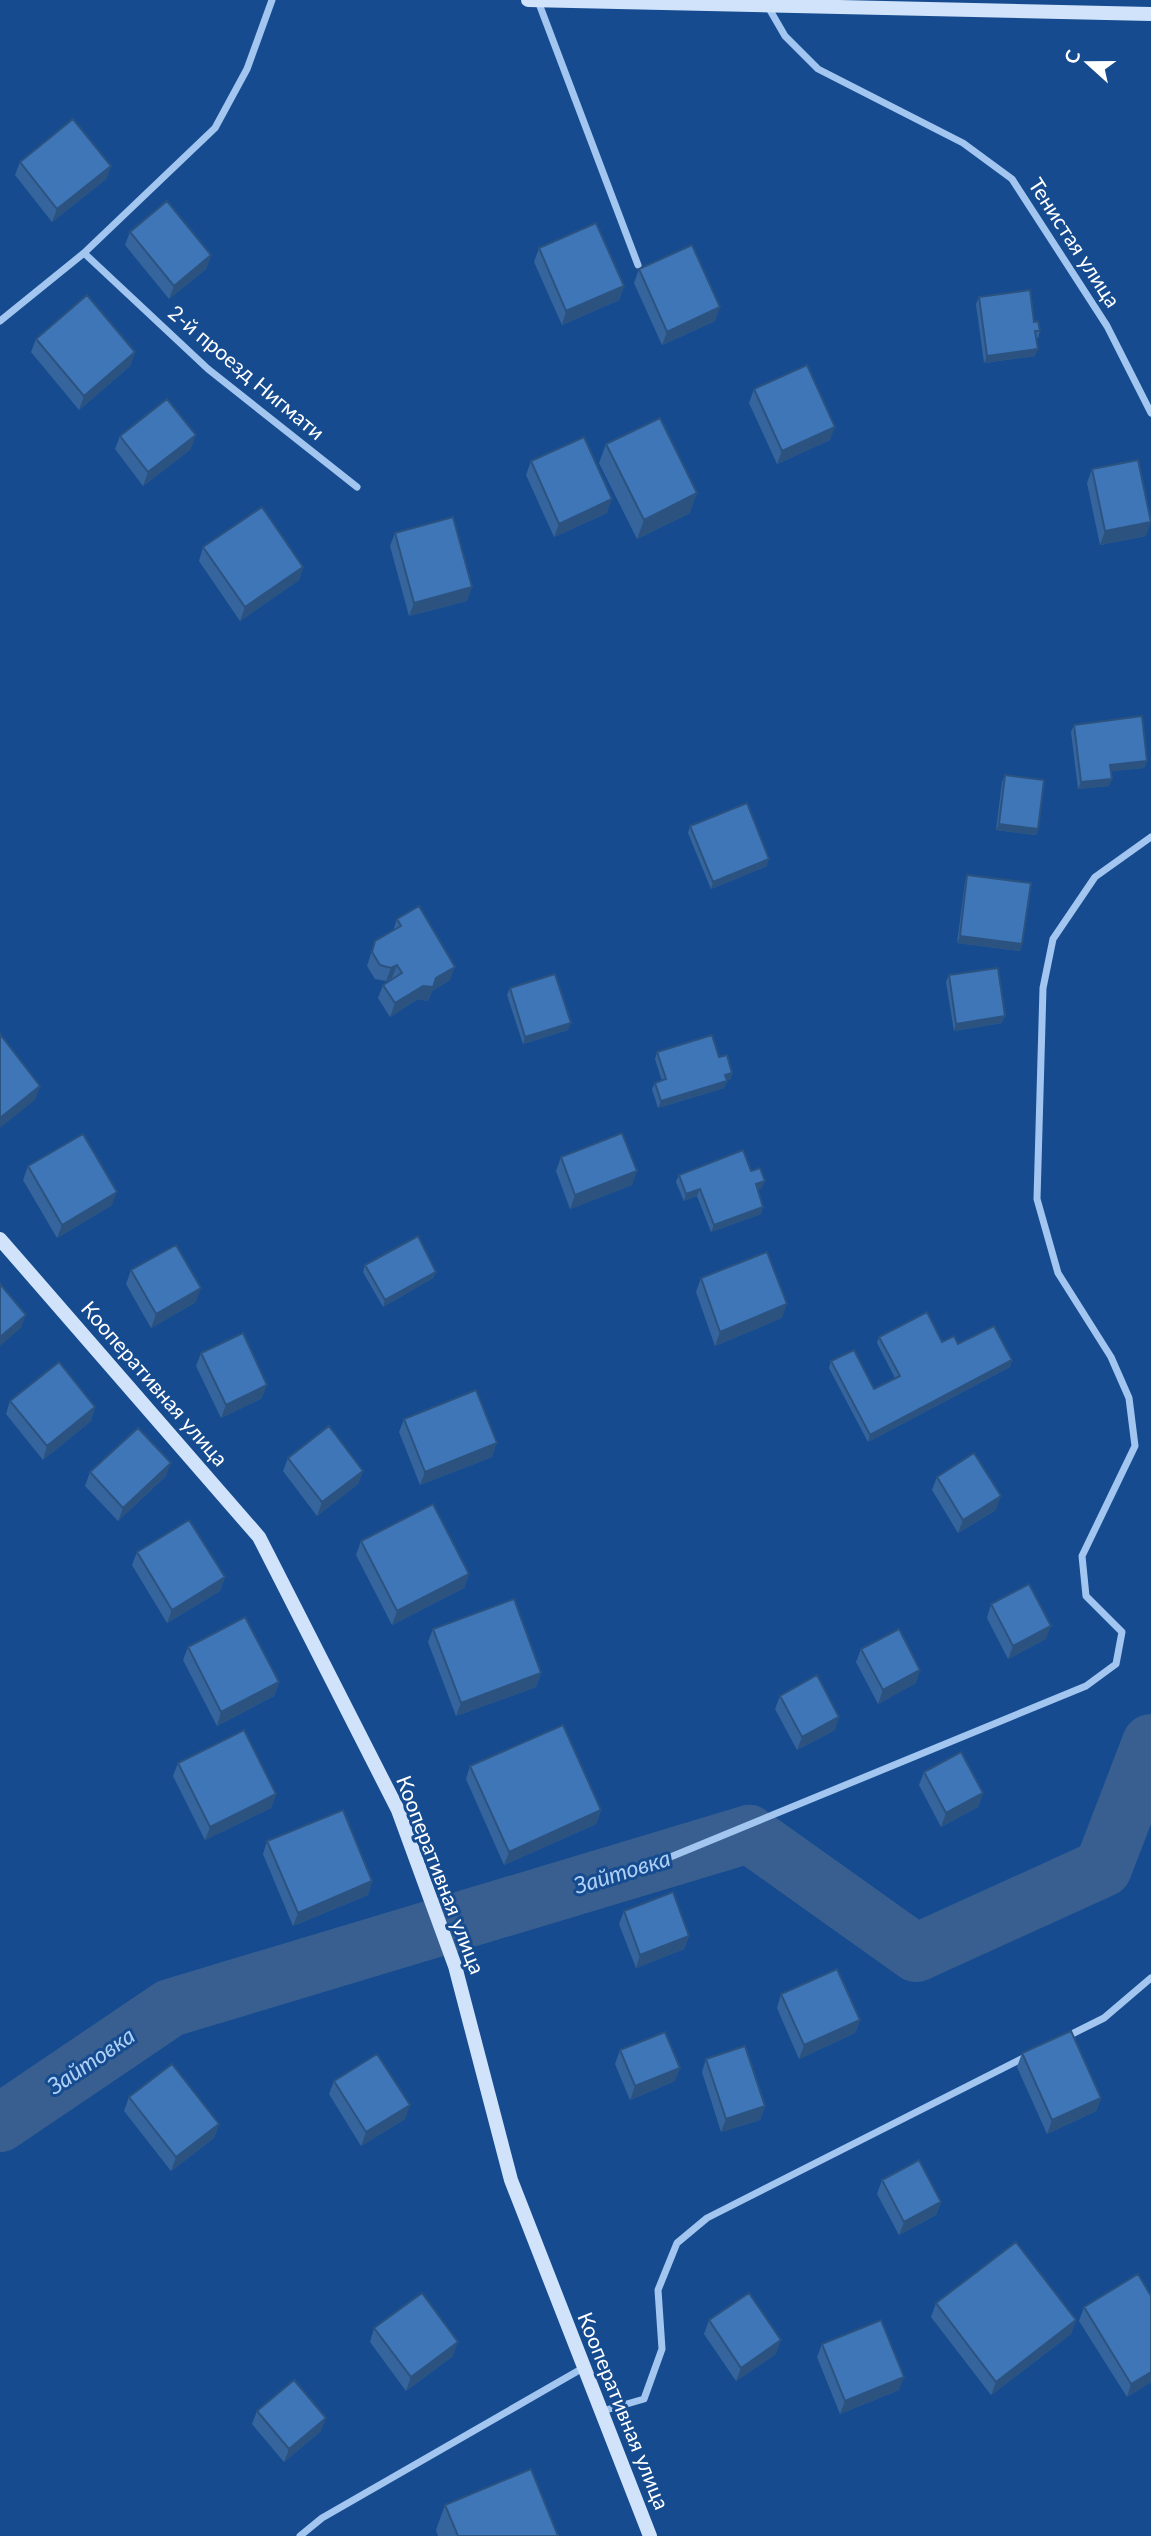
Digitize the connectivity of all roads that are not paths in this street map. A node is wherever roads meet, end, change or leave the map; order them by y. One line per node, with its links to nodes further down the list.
1 (272, 0): 7 (street)
2 (528, 0): 3 (main road)
3 (538, 1): 4 (main road); 8 (street)
4 (732, 2): 5 (main road)
5 (766, 4): 6 (main road); 10 (street, Тенистая улица)
6 (1151, 14)
7 (84, 253): 9 (street); 11 (street, 2-й проезд Нигмати)
8 (638, 265)
9 (0, 321)
10 (1151, 413)
11 (358, 487)
12 (1151, 837): 14 (street)
13 (0, 1239): 18 (main road, Кооперативная улица)
14 (617, 1879)
15 (1151, 1978): 16 (street)
16 (1056, 2042)
17 (1032, 2053): 19 (street)
18 (583, 2368): 19 (main road, Кооперативная улица); 20 (street)
19 (599, 2412): 21 (main road, Кооперативная улица)
20 (300, 2536)
21 (650, 2536)

